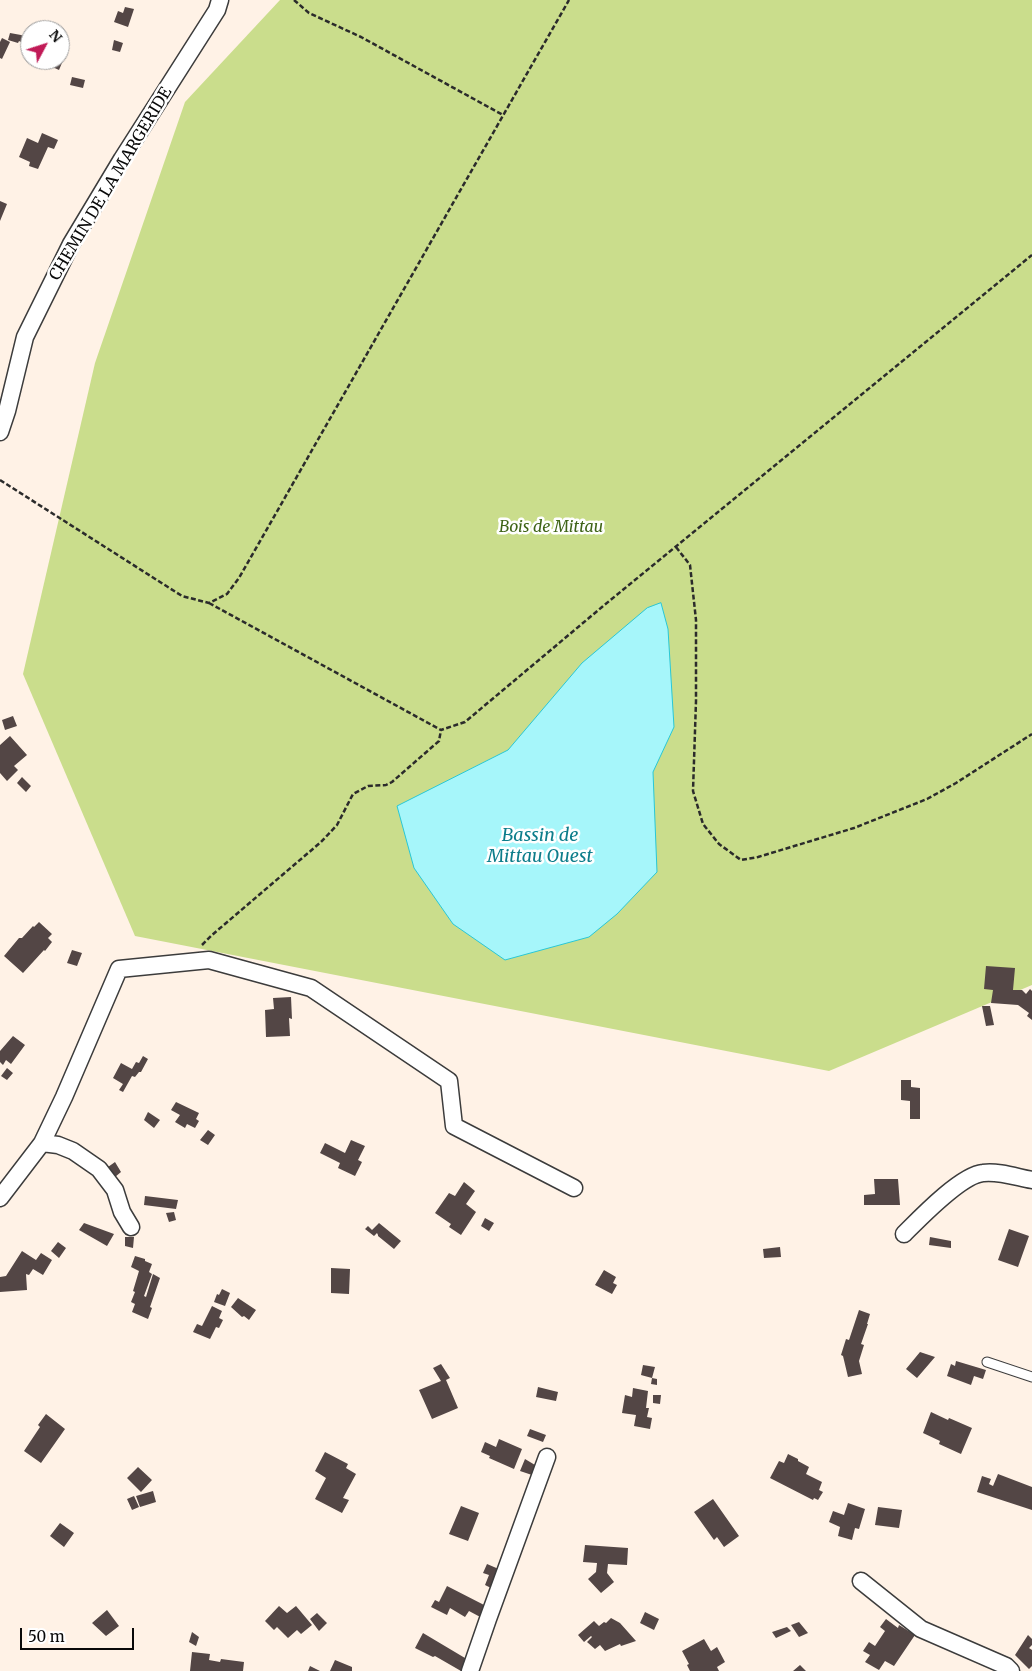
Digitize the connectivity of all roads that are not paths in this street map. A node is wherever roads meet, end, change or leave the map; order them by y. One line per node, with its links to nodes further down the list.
1 (220, 0): 2 (street, CHEMIN DE LA MARGERIDE)
2 (0, 432)
3 (42, 1143): 5 (street); 6 (street); 7 (street)
4 (1032, 1180): 8 (street)
5 (574, 1188)
6 (0, 1198)
7 (131, 1227)
8 (904, 1234)
9 (987, 1362): 10 (lane)
10 (1032, 1377)
11 (547, 1457): 13 (street)
12 (861, 1581): 14 (street)
13 (470, 1671)
14 (1011, 1671)

